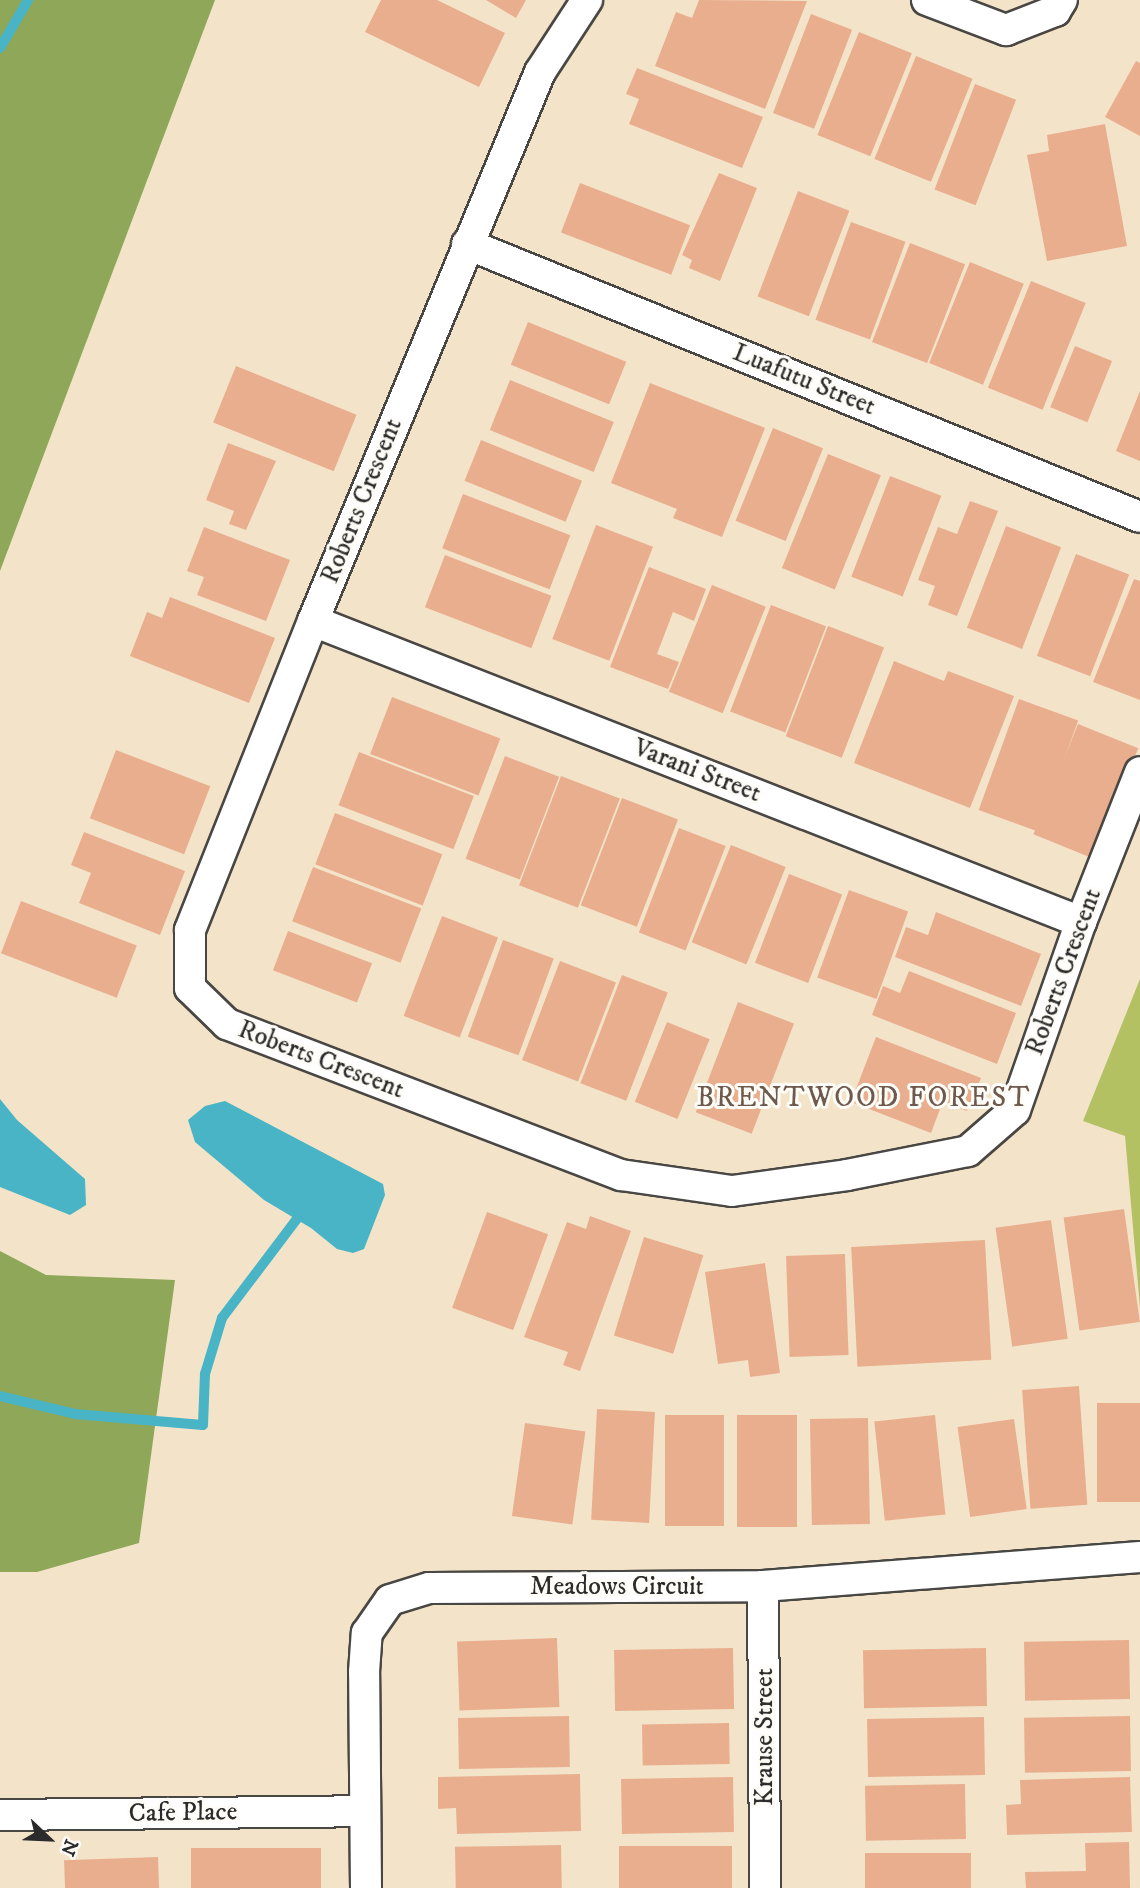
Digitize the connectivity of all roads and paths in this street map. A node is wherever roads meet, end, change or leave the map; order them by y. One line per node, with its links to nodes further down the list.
1 (587, 0): 4 (street, Roberts Crescent)
2 (926, 0): 3 (street)
3 (1062, 0)
4 (467, 244): 5 (street, Luafutu Street); 6 (street, Roberts Crescent)
5 (1140, 517)
6 (313, 621): 8 (street, Varani Street); 8 (street, Roberts Crescent)
7 (1140, 772): 8 (street, Roberts Crescent)
8 (1081, 922)
9 (1140, 1557): 10 (street, Meadows Circuit)
10 (763, 1586): 11 (street, Meadows Circuit); 14 (street, Krause Street)
11 (365, 1811): 12 (street, Cafe Place); 13 (street, Meadows Circuit)
12 (0, 1815)
13 (366, 1888)
14 (765, 1888)

